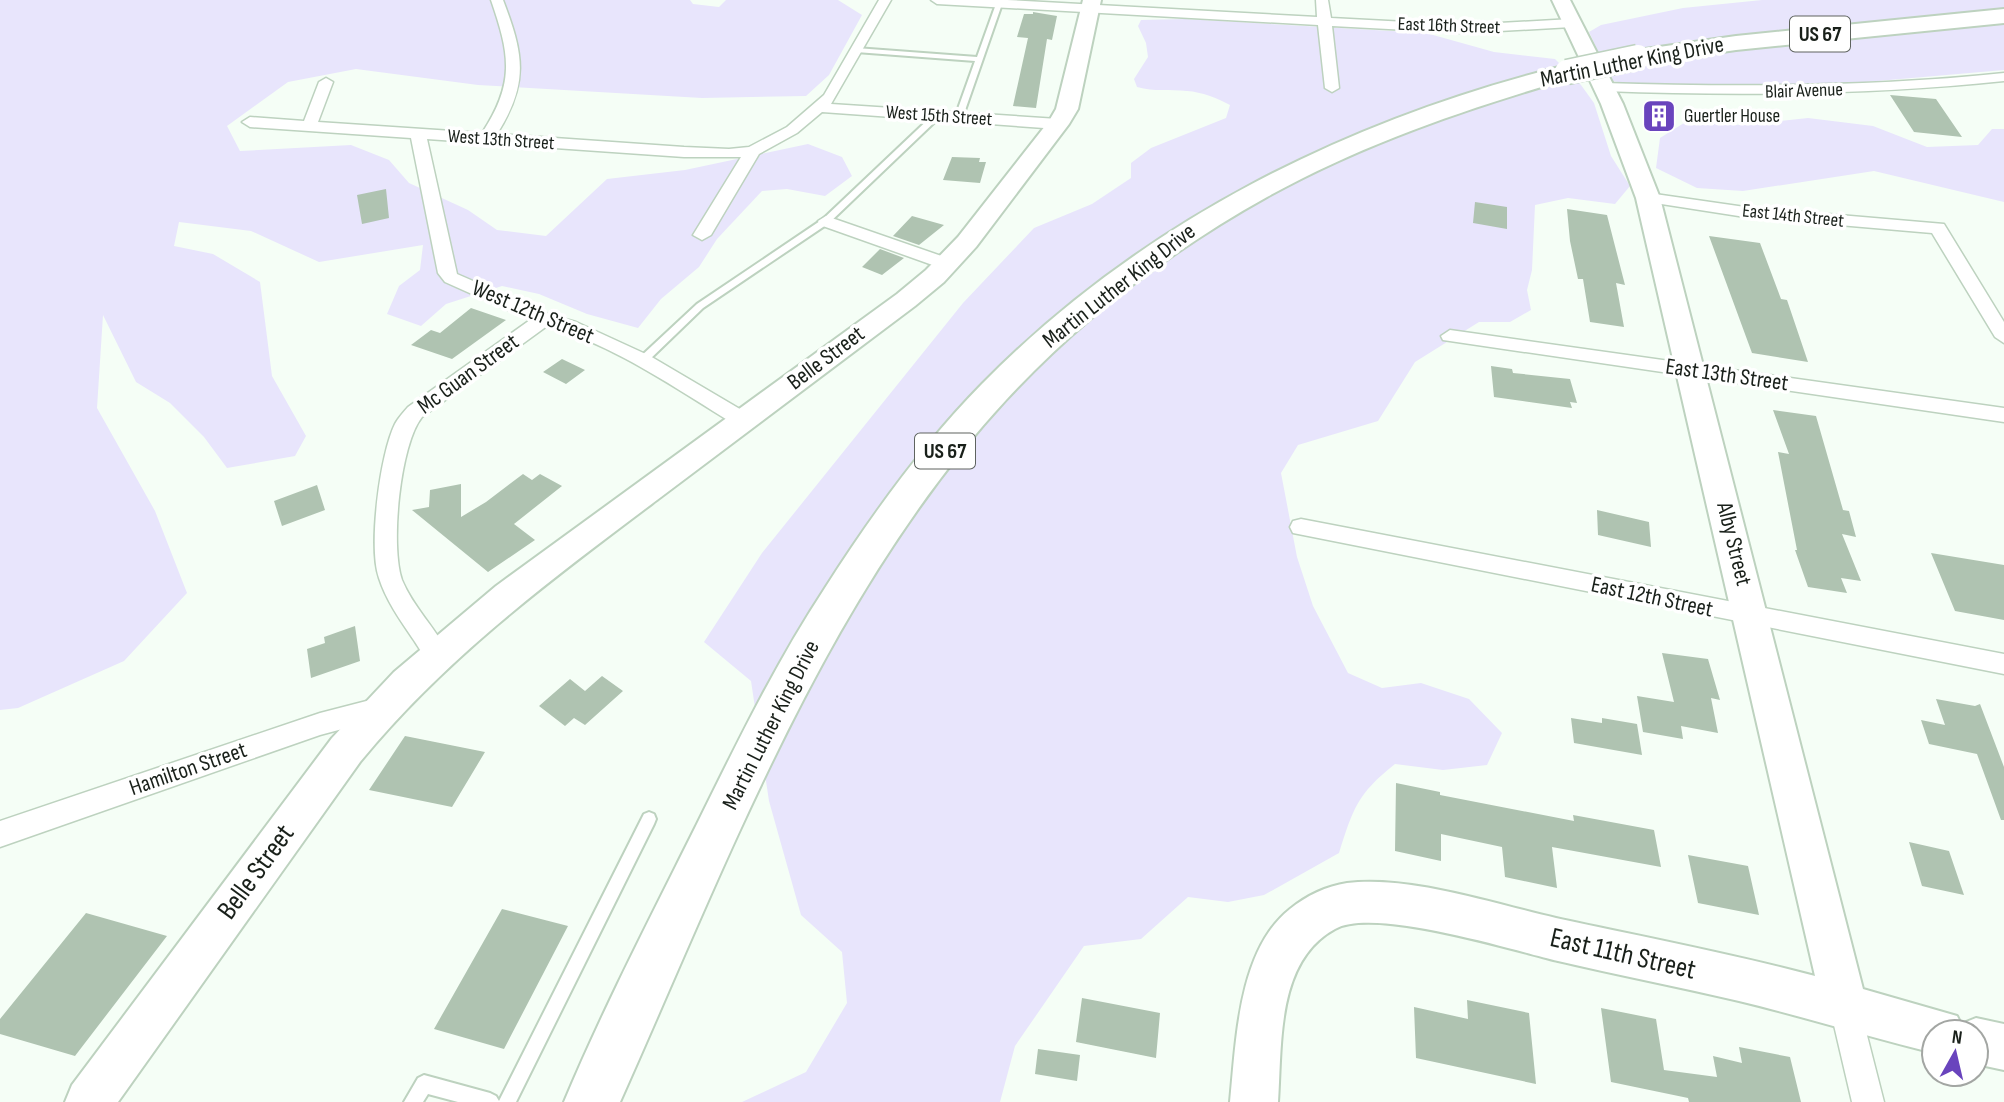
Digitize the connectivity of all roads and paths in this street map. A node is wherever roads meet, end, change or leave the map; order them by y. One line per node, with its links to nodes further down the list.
1 (498, 0): 26 (street)
2 (885, 0): 13 (street)
3 (937, 0): 7 (street)
4 (1040, 0): 8 (street)
5 (1322, 0): 11 (street)
6 (1561, 0): 12 (street, Alby Street)
7 (999, 4): 8 (street); 14 (lane)
8 (1053, 7): 9 (street)
9 (1089, 11): 11 (street, East 16th Street); 23 (street, Belle Street)
10 (2004, 16): 52 (highway, Martin Luther King Drive / US 67, bridge)
11 (1326, 22): 12 (street, East 16th Street); 18 (street)
12 (1572, 23): 17 (street, Alby Street)
13 (856, 50): 14 (lane); 19 (street)
14 (980, 59): 21 (lane)
15 (2004, 77): 17 (street, Blair Avenue)
16 (326, 82): 24 (street)
17 (1604, 87): 28 (street, Alby Street)
18 (1332, 88)
19 (821, 108): 20 (street, West 15th Street); 27 (street)
20 (938, 116): 21 (street, West 15th Street); 29 (lane)
21 (959, 117): 23 (street, West 15th Street)
22 (250, 122): 24 (street, West 13th Street)
23 (1058, 124): 31 (street, Belle Street)
24 (309, 127): 25 (street, West 13th Street)
25 (418, 134): 26 (street, West 13th Street); 32 (street, West 12th Street)
26 (486, 139): 27 (street, West 13th Street)
27 (753, 151): 30 (street)
28 (1648, 198): 34 (street, East 14th Street); 36 (street, Alby Street)
29 (826, 221): 31 (street); 35 (lane)
30 (702, 235)
31 (947, 264): 38 (street, Belle Street)
32 (544, 319): 35 (street, West 12th Street); 41 (street, Mc Guan Street)
33 (1450, 336): 36 (street, East 13th Street)
34 (2004, 337)
35 (643, 360): 38 (street, West 12th Street)
36 (1692, 370): 37 (street, East 13th Street); 40 (street, Alby Street)
37 (2004, 415)
38 (743, 420): 41 (street, Belle Street)
39 (1301, 527): 40 (street, East 12th Street)
40 (1752, 618): 42 (street, East 12th Street); 46 (street, Alby Street)
41 (436, 653): 43 (street, Belle Street)
42 (2004, 664)
43 (378, 709): 45 (street, Hamilton Street); 48 (street, Belle Street)
44 (649, 819): 51 (lane)
45 (0, 834)
46 (1845, 1008): 47 (street, East 11th Street); 53 (street, East 11th Street); 54 (street, Alby Street)
47 (1920, 1027)
48 (89, 1102)
49 (414, 1102): 50 (lane)
50 (491, 1102)
51 (507, 1102)
52 (592, 1102)
53 (1254, 1102)
54 (1868, 1102)

